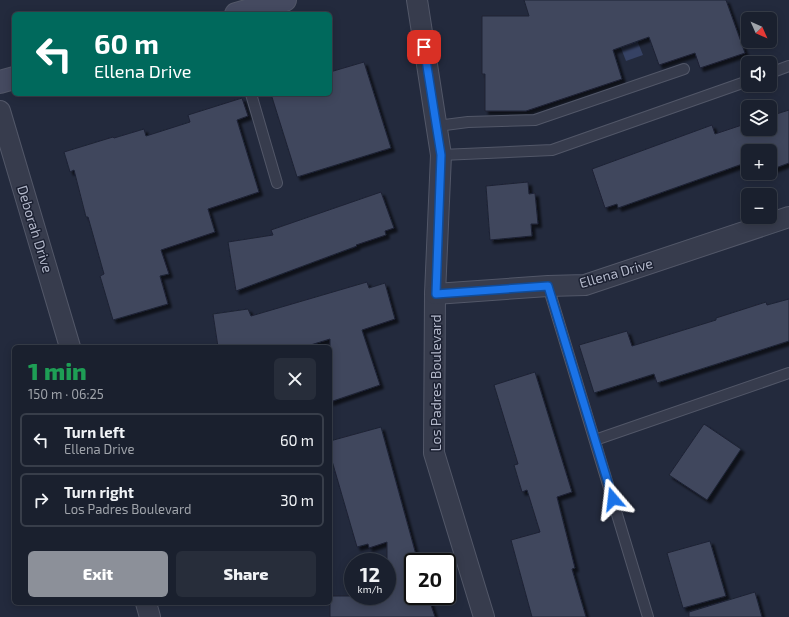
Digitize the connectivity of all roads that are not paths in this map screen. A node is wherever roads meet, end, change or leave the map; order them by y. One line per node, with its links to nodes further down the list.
1 (285, 0): 3 (main road)
2 (417, 0): 12 (street, Los Padres Boulevard)
3 (243, 12)
4 (789, 66): 6 (lane)
5 (684, 68): 12 (lane)
6 (777, 70)
7 (12, 79): 8 (main road)
8 (0, 82)
9 (741, 83): 13 (lane)
10 (252, 96): 14 (lane)
11 (0, 111): 18 (street, Deborah Drive)
12 (436, 126): 13 (street, Los Padres Boulevard)
13 (441, 155): 17 (street, Los Padres Boulevard)
14 (277, 183)
15 (789, 217): 16 (street, Ellena Drive)
16 (548, 286): 17 (street, Ellena Drive); 20 (lane)
17 (436, 294): 23 (street, Los Padres Boulevard)
18 (69, 345)
19 (789, 373): 20 (lane)
20 (595, 440): 24 (lane)
21 (147, 605): 22 (street)
22 (150, 617)
23 (484, 617)
24 (648, 617)

